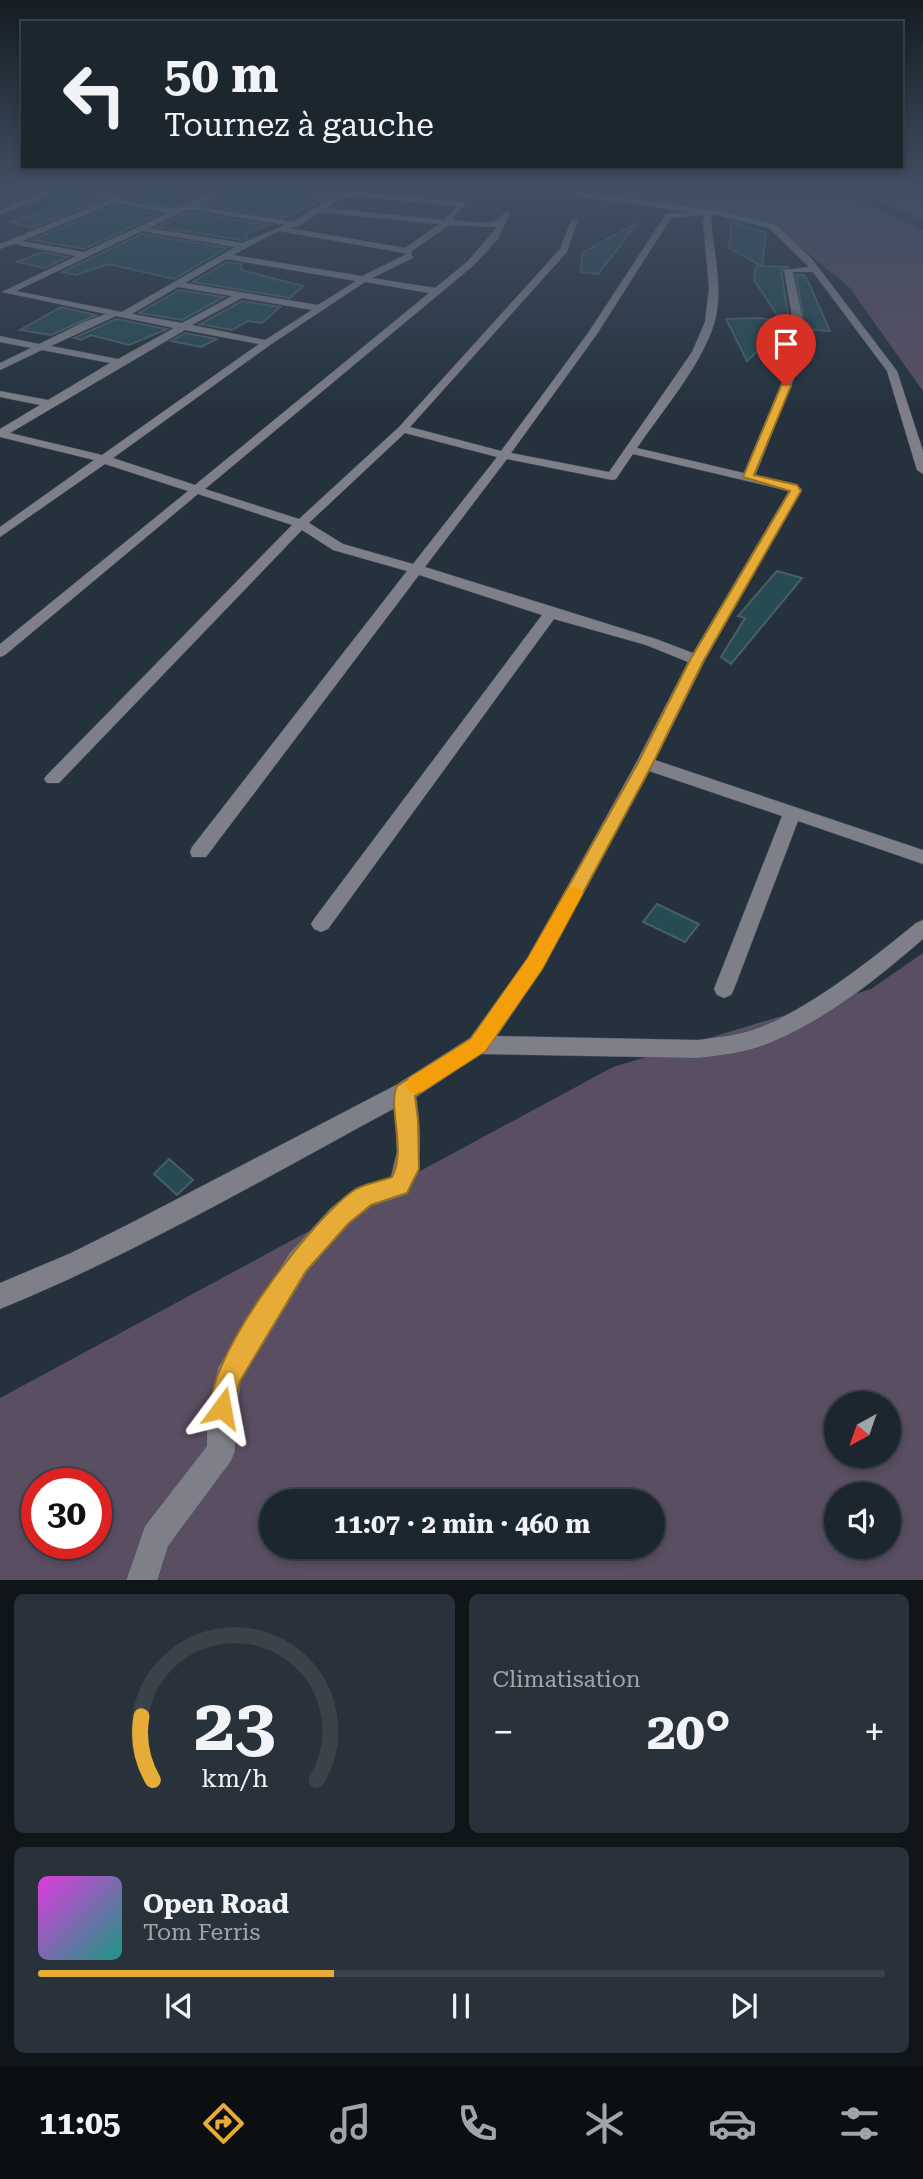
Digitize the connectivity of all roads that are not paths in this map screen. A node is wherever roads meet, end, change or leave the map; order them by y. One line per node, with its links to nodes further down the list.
1 (71, 262): 14 (street)
2 (214, 262): 12 (street)
3 (259, 262): 11 (street)
4 (399, 262): 11 (street)
5 (472, 262): 13 (street)
6 (553, 262): 27 (street)
7 (639, 262): 30 (street)
8 (711, 262): 29 (street)
9 (808, 262): 10 (street)
10 (815, 269): 32 (street); 33 (street)
11 (364, 279): 13 (street); 16 (street)
12 (176, 284): 15 (street); 18 (street)
13 (435, 291): 34 (street)
14 (4, 293): 17 (street)
15 (240, 295): 16 (street); 19 (street)
16 (319, 308): 21 (street)
17 (111, 312): 18 (street); 22 (street)
18 (124, 314): 19 (street)
19 (183, 326): 21 (street); 23 (street)
20 (0, 339): 22 (street)
21 (267, 343): 31 (street)
22 (41, 347): 23 (street); 24 (street)
23 (119, 362): 26 (street)
24 (0, 367)
25 (0, 394): 26 (street)
26 (49, 404): 28 (street)
27 (403, 429): 30 (street); 35 (street)
28 (0, 434): 31 (street)
29 (630, 450): 30 (street); 33 (street)
30 (504, 455): 37 (street)
31 (103, 459): 34 (street); 36 (street)
32 (923, 471)
33 (748, 477): 40 (street)
34 (197, 490): 35 (street); 39 (street)
35 (301, 524): 37 (street); 42 (street)
36 (0, 533)
37 (414, 570): 38 (street); 44 (street)
38 (551, 613): 40 (street); 46 (street)
39 (0, 652)
40 (697, 660): 41 (street)
41 (645, 763): 43 (street); 49 (street)
42 (53, 779)
43 (793, 812): 45 (street); 48 (street)
44 (199, 852)
45 (923, 857)
46 (321, 924)
47 (923, 928): 49 (street)
48 (724, 989)
49 (478, 1045): 50 (street)
50 (404, 1092): 51 (street); 52 (street)
51 (0, 1296)
52 (141, 1580)

